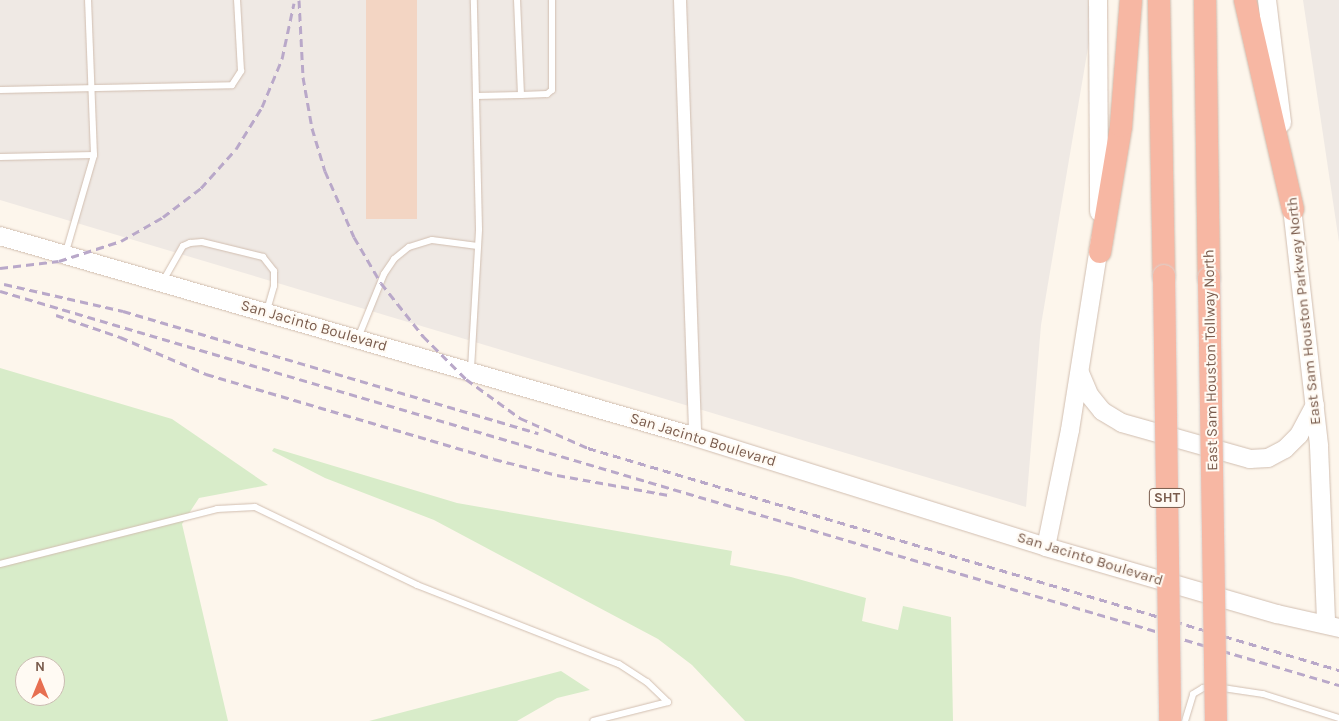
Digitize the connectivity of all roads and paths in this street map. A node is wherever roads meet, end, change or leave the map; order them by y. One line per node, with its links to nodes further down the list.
1 (88, 0): 13 (lane)
2 (237, 0): 13 (lane)
3 (474, 0): 16 (lane)
4 (517, 0): 15 (lane)
5 (552, 0): 15 (lane)
6 (680, 0): 30 (street)
7 (1098, 0): 22 (main road)
8 (1131, 0): 22 (highway)
9 (1159, 0): 36 (highway, SHT, bridge)
10 (1205, 0): 38 (highway, East Sam Houston Tollway North, bridge)
11 (1245, 0): 19 (highway)
12 (1267, 0): 19 (main road, East Sam Houston Parkway North)
13 (91, 88): 14 (lane); 17 (lane)
14 (0, 90)
15 (521, 95): 16 (lane)
16 (476, 96): 21 (lane)
17 (94, 155): 18 (lane); 23 (lane)
18 (0, 157)
19 (1293, 210): 29 (main road, East Sam Houston Parkway North)
20 (0, 236): 23 (main road, San Jacinto Boulevard)
21 (478, 246): 26 (lane); 27 (lane)
22 (1100, 252): 28 (main road)
23 (65, 255): 24 (main road, San Jacinto Boulevard)
24 (162, 282): 25 (main road, San Jacinto Boulevard); 25 (lane)
25 (266, 312): 26 (main road, San Jacinto Boulevard)
26 (358, 339): 27 (main road, San Jacinto Boulevard)
27 (471, 373): 30 (main road, San Jacinto Boulevard)
28 (1080, 373): 29 (main road); 31 (main road)
29 (1315, 405): 33 (main road, East Sam Houston Parkway North)
30 (695, 437): 31 (main road, San Jacinto Boulevard)
31 (1046, 547): 33 (main road, San Jacinto Boulevard)
32 (0, 564): 35 (lane)
33 (1333, 626)
34 (1339, 718): 37 (lane)
35 (593, 721)
36 (1170, 721)
37 (1185, 721)
38 (1216, 721)

